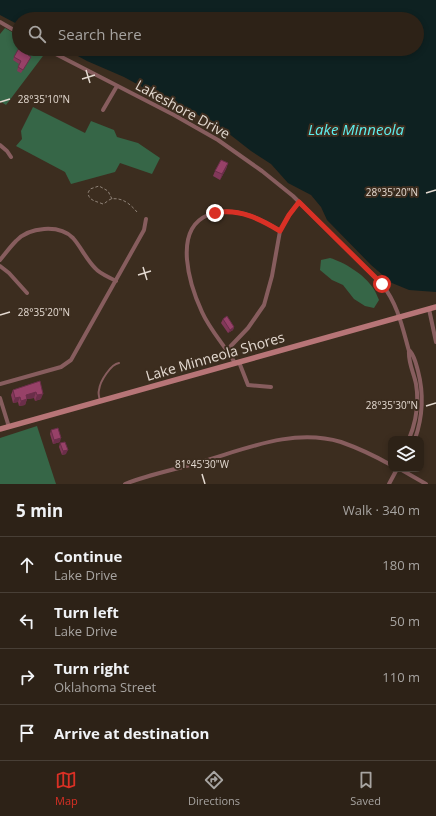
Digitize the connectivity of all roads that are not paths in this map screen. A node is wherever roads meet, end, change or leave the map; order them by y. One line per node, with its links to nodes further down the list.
1 (0, 23): 2 (street)
2 (12, 29)
3 (59, 56): 4 (street, Lakeshore Drive)
4 (117, 86): 5 (street); 8 (street, Lakeshore Drive)
5 (103, 110)
6 (0, 145): 7 (street)
7 (11, 157)
8 (299, 202): 10 (street); 17 (street, Lakeshore Drive)
9 (146, 219): 13 (street)
10 (280, 231): 19 (street); 19 (street)
11 (0, 260): 13 (street)
12 (0, 266): 14 (street)
13 (116, 281): 23 (street)
14 (27, 293)
15 (436, 307): 16 (main road, Lake Minneola Shores)
16 (429, 309): 17 (main road, Lake Minneola Shores); 18 (street)
17 (400, 317): 20 (street, Lakeshore Drive); 22 (main road, Lake Minneola Shores)
18 (436, 342)
19 (228, 350): 22 (street)
20 (409, 351): 28 (street); 29 (street)
21 (119, 363): 26 (lane)
22 (237, 363): 24 (street); 26 (main road, Lake Minneola Shores)
23 (0, 384)
24 (271, 387)
25 (0, 398): 27 (street)
26 (100, 401): 30 (main road, Lake Minneola Shores)
27 (1, 405): 30 (street)
28 (417, 405): 29 (street); 32 (street)
29 (422, 405): 33 (street)
30 (9, 427): 31 (main road, Lake Minneola Shores)
31 (0, 428)
32 (412, 429): 33 (street); 34 (street)
33 (418, 431): 35 (street)
34 (410, 436)
35 (416, 436)
36 (388, 463): 39 (street)
37 (396, 472): 40 (street)
38 (404, 472): 41 (street)
39 (125, 484)
40 (389, 484)
41 (426, 484)

